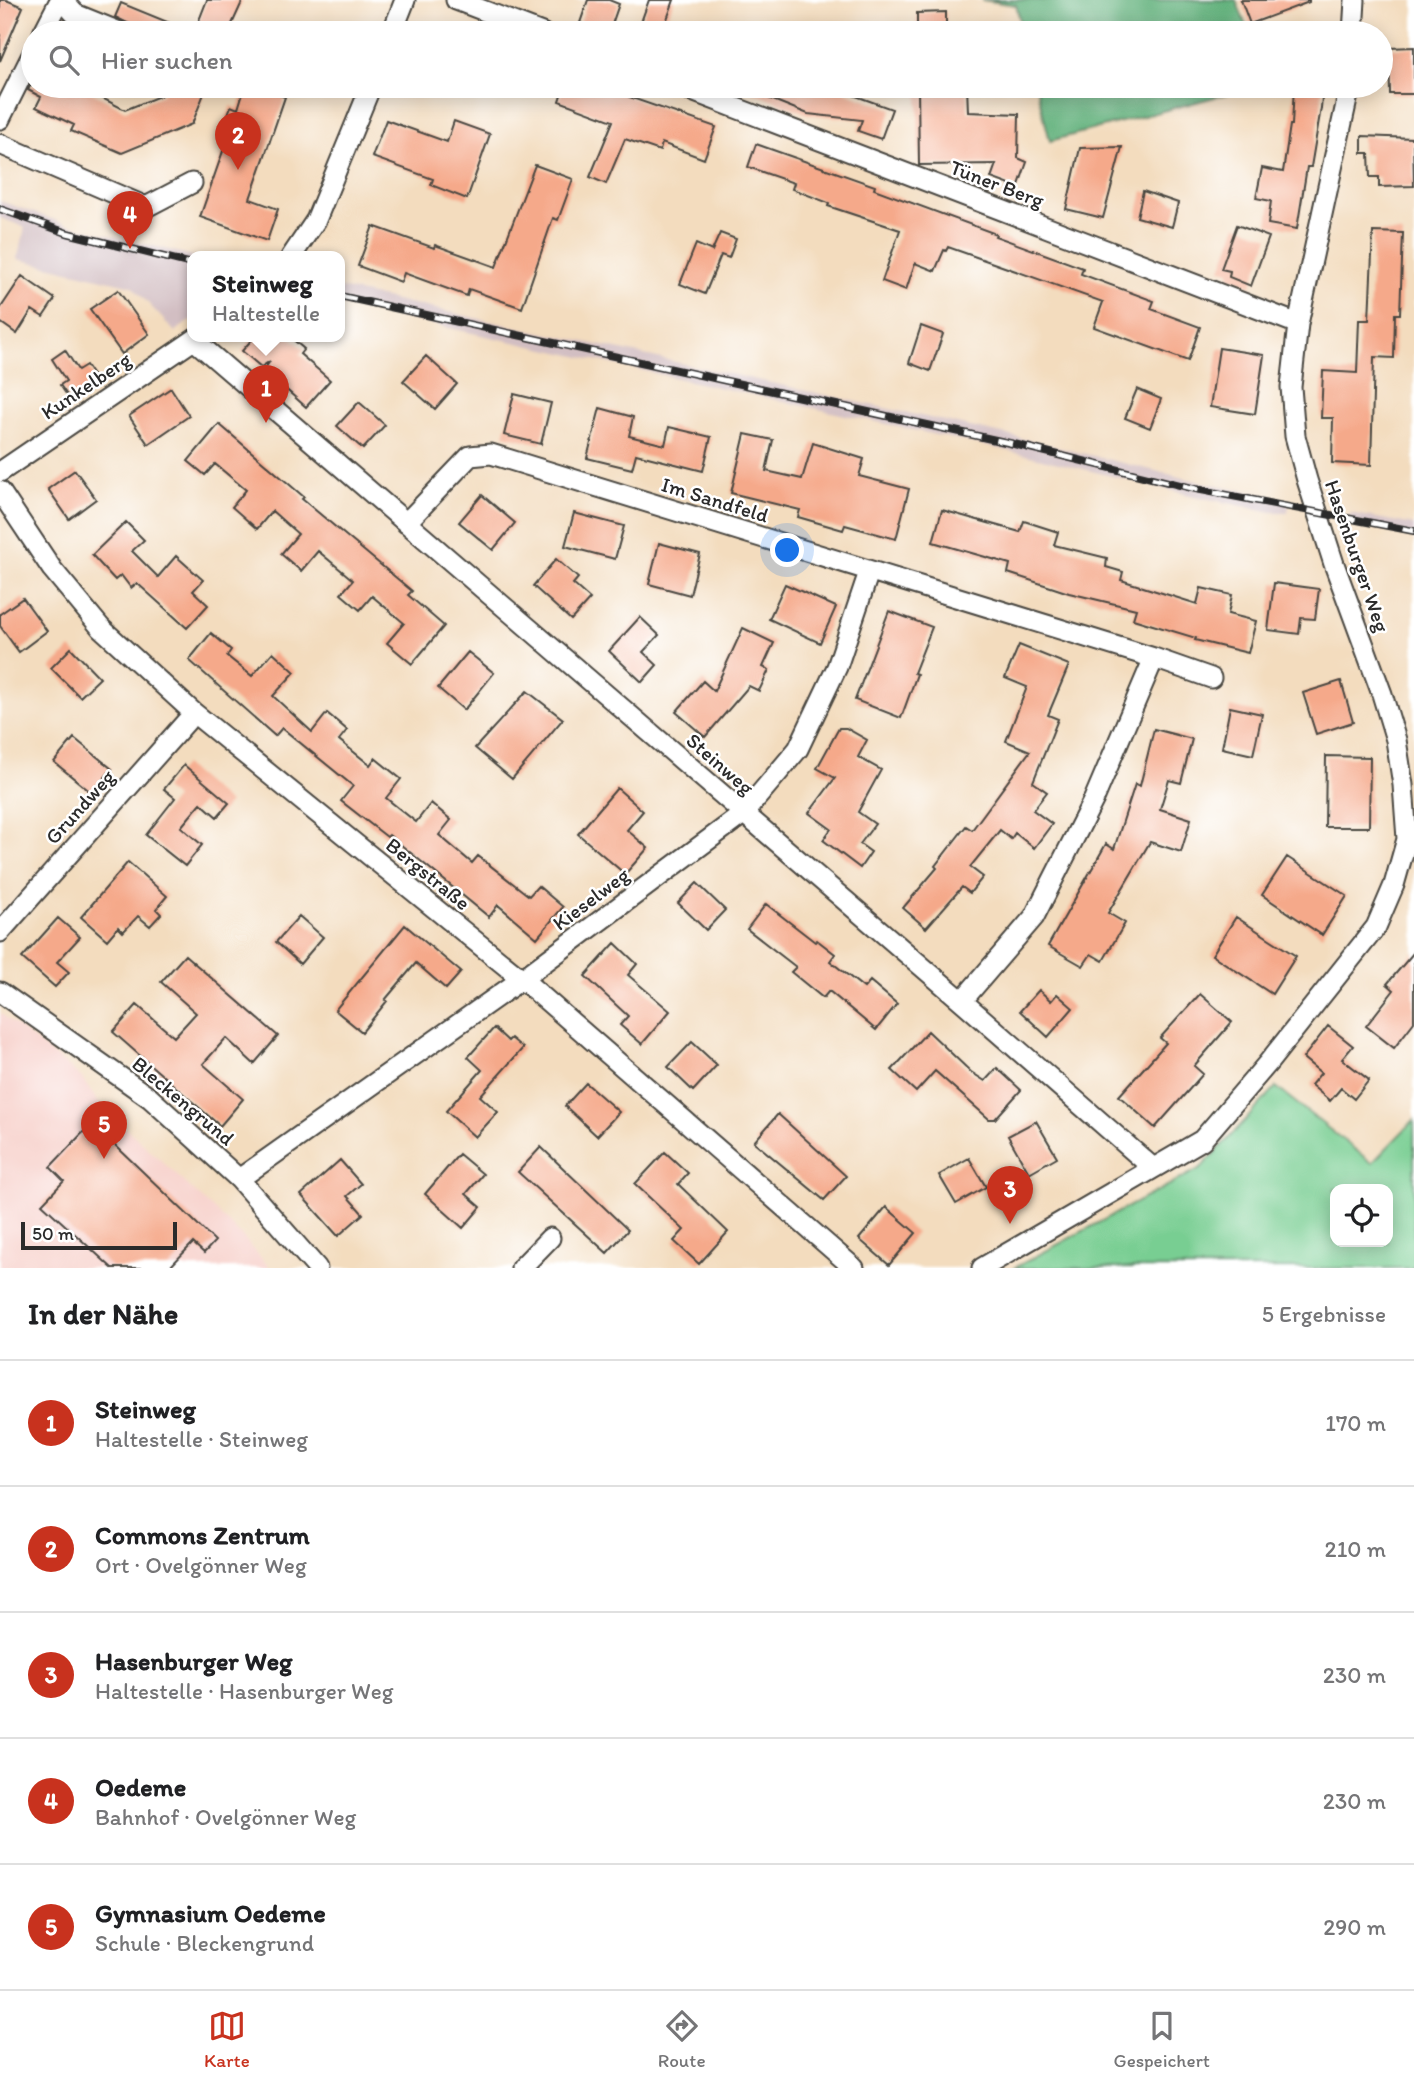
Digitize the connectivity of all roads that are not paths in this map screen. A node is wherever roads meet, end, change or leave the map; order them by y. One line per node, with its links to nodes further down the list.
1 (61, 0): 5 (street); 6 (street)
2 (405, 0): 7 (street)
3 (456, 0): 8 (street)
4 (1354, 0): 9 (street)
5 (50, 21)
6 (92, 21)
7 (397, 21)
8 (511, 21)
9 (1353, 21)
10 (21, 77): 14 (street)
11 (366, 98): 17 (street)
12 (710, 98): 18 (street, Tüner Berg)
13 (1347, 98): 18 (street, Hasenburger Weg)
14 (0, 119)
15 (0, 144): 16 (street)
16 (192, 183)
17 (295, 251)
18 (1298, 324): 33 (street, Hasenburger Weg)
19 (192, 342): 21 (street, Kunkelberg)
20 (199, 342): 23 (street, Steinweg)
21 (0, 472)
22 (0, 491): 27 (street, Bergstraße)
23 (406, 523): 24 (street, Im Sandfeld); 28 (street, Steinweg)
24 (869, 572): 25 (street, Im Sandfeld); 28 (street, Kieselweg)
25 (1154, 658): 26 (street, Im Sandfeld); 32 (street)
26 (1211, 677)
27 (194, 713): 29 (street, Grundweg); 30 (street, Bergstraße)
28 (743, 814): 30 (street, Kieselweg); 32 (street, Steinweg)
29 (0, 932)
30 (522, 979): 34 (street, Kieselweg); 38 (street, Bergstraße)
31 (0, 992): 34 (street, Bleckengrund)
32 (962, 1001): 33 (street, Steinweg)
33 (1153, 1168): 39 (street, Hasenburger Weg)
34 (239, 1179): 36 (street, Bleckengrund)
35 (550, 1238): 37 (street)
36 (317, 1268)
37 (521, 1268)
38 (855, 1268)
39 (982, 1268)

